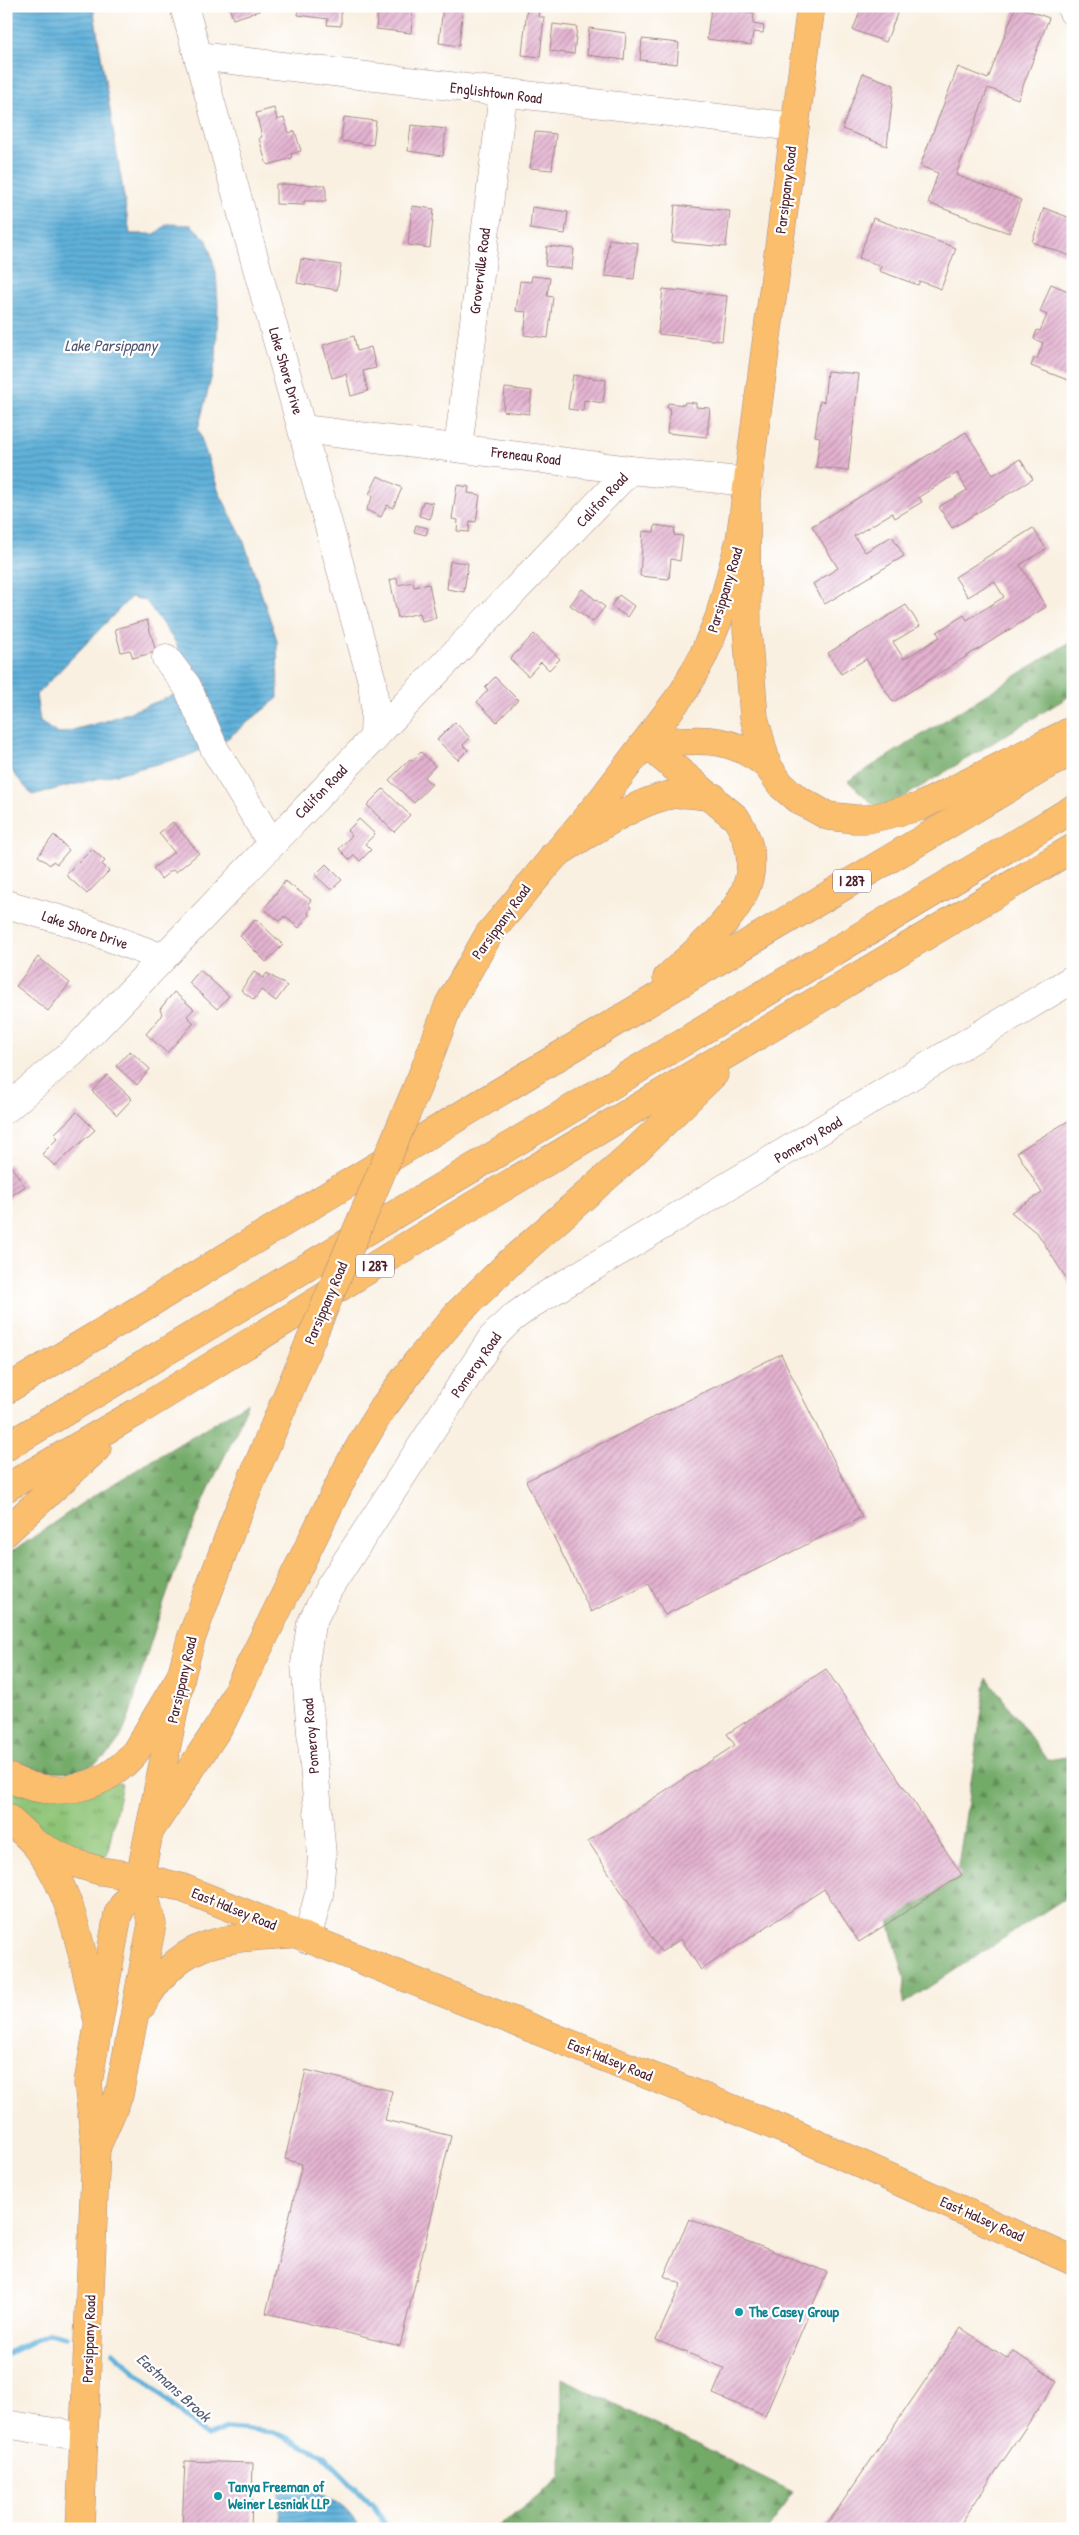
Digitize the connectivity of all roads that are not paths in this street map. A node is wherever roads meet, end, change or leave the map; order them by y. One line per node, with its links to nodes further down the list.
1 (184, 6): 5 (street, Lake Shore Drive)
2 (811, 6): 7 (main road, Parsippany Road)
3 (1070, 6): 4 (street)
4 (1073, 12)
5 (198, 56): 6 (street, Englishtown Road); 8 (street, Lake Shore Drive)
6 (503, 94): 7 (street, Englishtown Road); 9 (street, Groverville Road)
7 (795, 127): 11 (main road, Parsippany Road)
8 (303, 429): 9 (street, Freneau Road); 14 (street, Lake Shore Drive)
9 (458, 448): 10 (street, Freneau Road)
10 (630, 470): 11 (street, Freneau Road); 14 (street, Califon Road)
11 (748, 489): 15 (main road, Parsippany Road); 17 (main road)
12 (166, 658): 20 (street)
13 (1073, 730): 17 (main road)
14 (374, 739): 20 (street, Califon Road)
15 (645, 743): 17 (main road); 18 (main road); 22 (main road, Parsippany Road)
16 (1073, 750): 26 (main road, I 287)
17 (768, 765)
18 (713, 797): 22 (main road); 26 (main road)
19 (1073, 809): 31 (main road)
20 (272, 844): 24 (street, Califon Road)
21 (1073, 848): 27 (main road, I 287)
22 (553, 856): 34 (main road, Parsippany Road, bridge)
23 (6, 904): 24 (street, Lake Shore Drive)
24 (163, 958): 28 (street, Califon Road)
25 (1073, 979): 40 (street, Pomeroy Road)
26 (632, 1012): 29 (main road, I 287)
27 (744, 1044): 30 (main road, I 287); 37 (main road)
28 (6, 1109)
29 (6, 1390)
30 (137, 1412): 32 (main road, I 287); 33 (main road)
31 (6, 1447)
32 (6, 1488)
33 (6, 1532)
34 (181, 1676): 35 (main road); 37 (main road, Parsippany Road)
35 (6, 1776)
36 (6, 1817): 38 (main road)
37 (151, 1830): 39 (main road, Parsippany Road)
38 (34, 1843): 39 (main road, East Halsey Road); 41 (main road)
39 (140, 1877): 40 (main road, East Halsey Road); 41 (main road, Parsippany Road); 42 (main road, Parsippany Road)
40 (302, 1936): 42 (main road); 44 (main road, East Halsey Road)
41 (98, 2021): 43 (main road, Parsippany Road)
42 (133, 2021): 43 (main road, Parsippany Road)
43 (96, 2150): 46 (main road, Parsippany Road)
44 (1073, 2261)
45 (6, 2424): 46 (street)
46 (84, 2437): 47 (main road, Parsippany Road)
47 (80, 2529)

